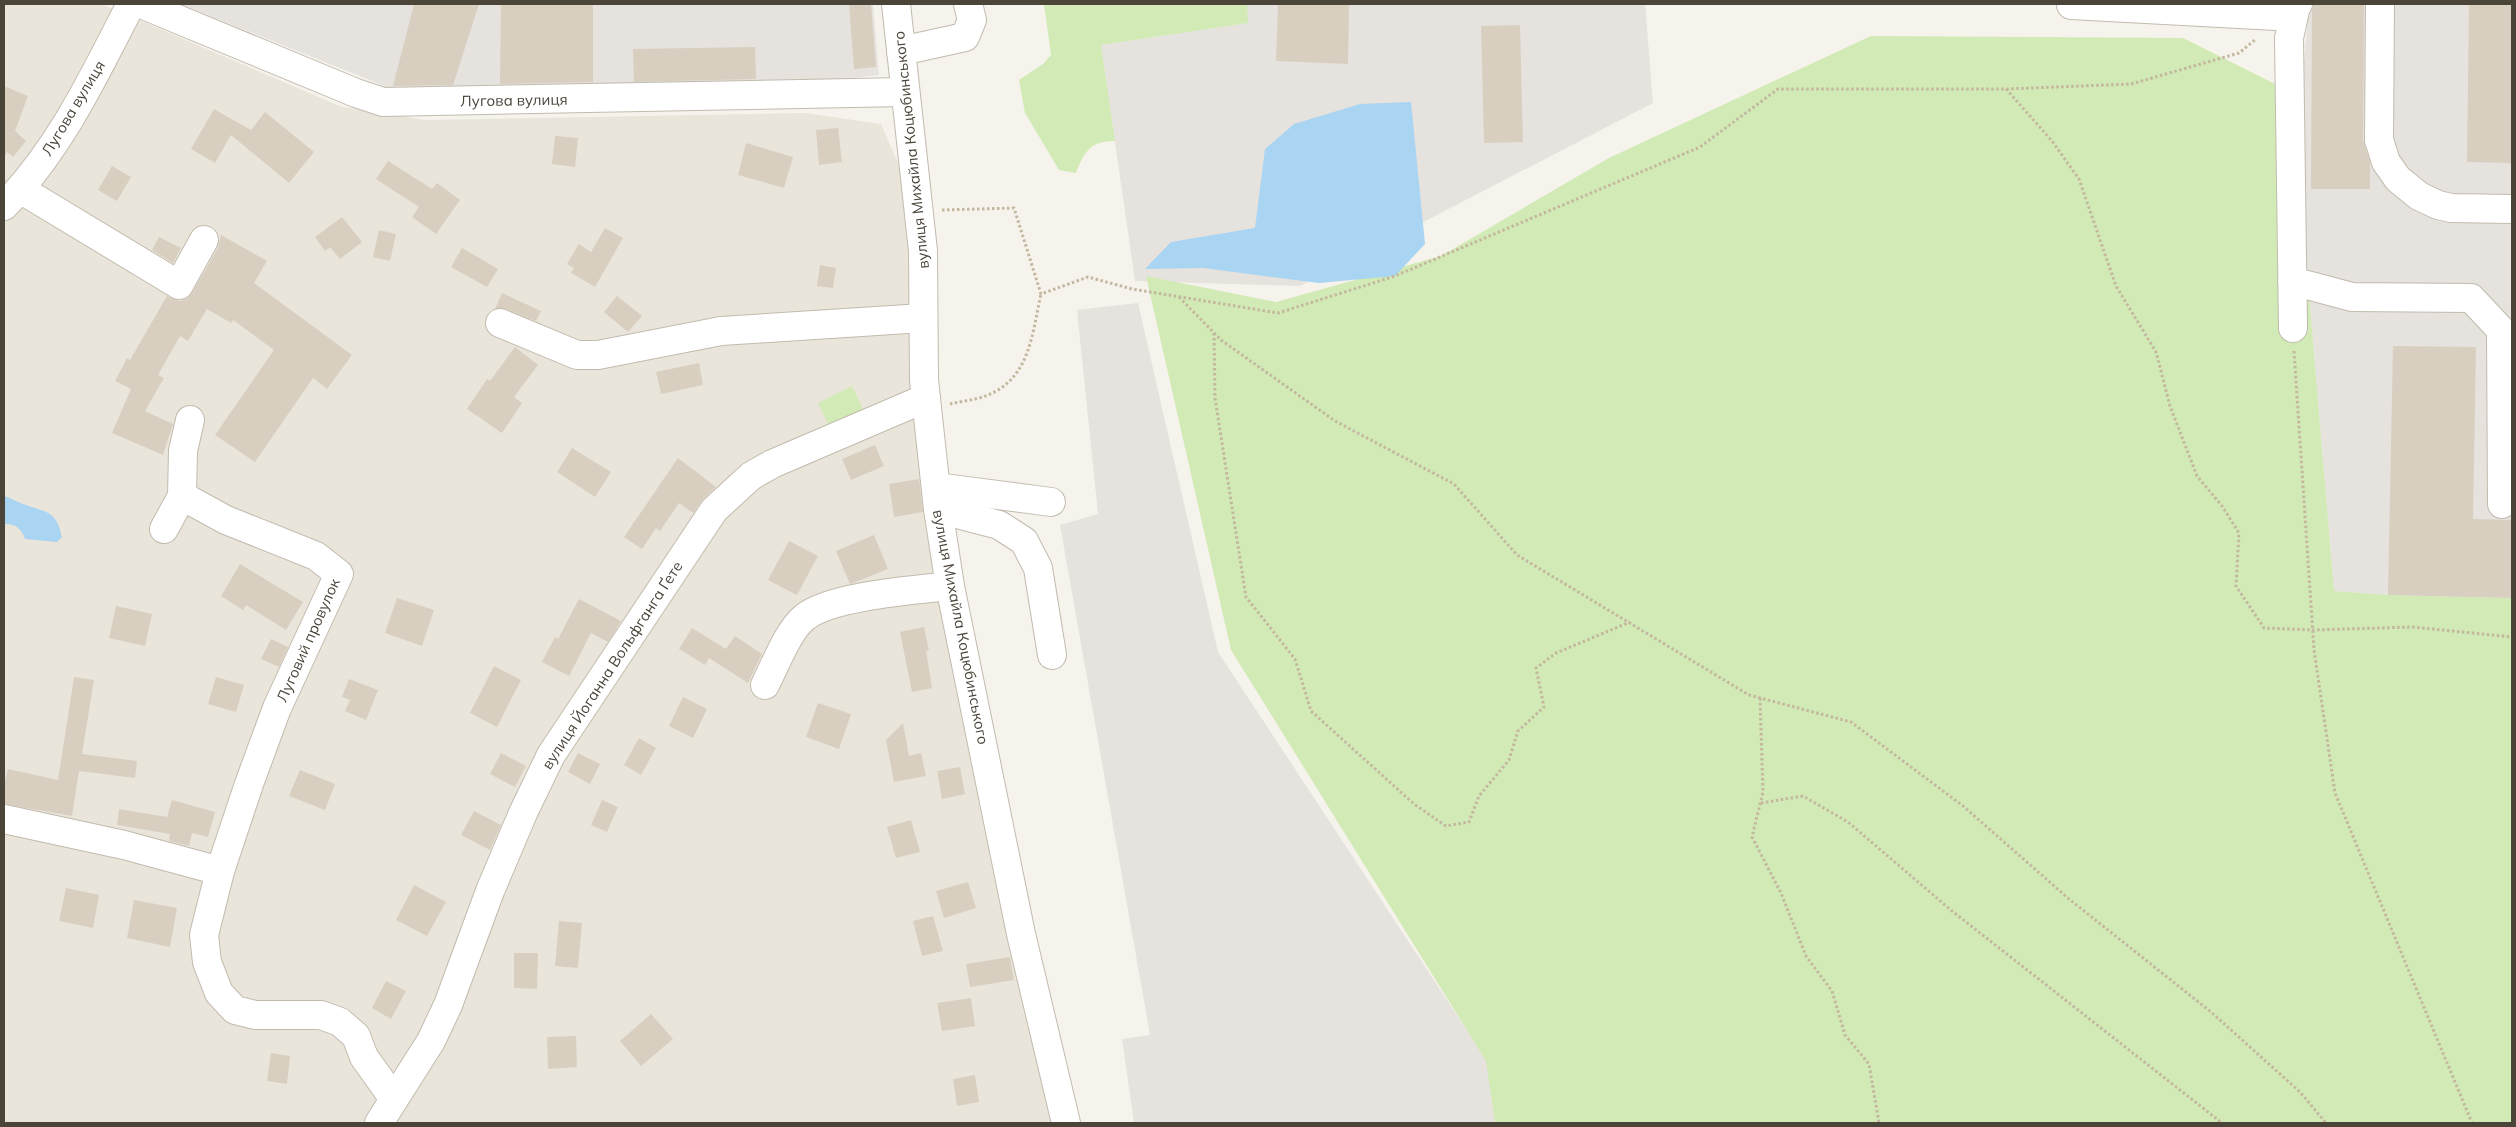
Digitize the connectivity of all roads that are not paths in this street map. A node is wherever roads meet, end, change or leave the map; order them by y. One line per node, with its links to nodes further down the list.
1 (131, 4): 10 (street, Лугова вулиця)
2 (142, 4): 9 (street, Лугова вулиця)
3 (896, 4): 8 (street, вулиця Михайла Коцюбинського)
4 (968, 4): 8 (street)
5 (2380, 4): 11 (street)
6 (2071, 5): 7 (street)
7 (2297, 5): 13 (street)
8 (901, 51): 9 (street, вулиця Михайла Коцюбинського)
9 (905, 92): 14 (street, вулиця Михайла Коцюбинського)
10 (12, 198): 12 (street)
11 (2512, 210)
12 (204, 240)
13 (2292, 281): 16 (street); 22 (street)
14 (923, 318): 15 (street); 17 (street, вулиця Михайла Коцюбинського)
15 (500, 323)
16 (2293, 328)
17 (926, 404): 20 (street, вулиця Михайла Коцюбинського); 29 (street, вулиця Йоганна Вольфганга Ґете)
18 (190, 420): 19 (street)
19 (182, 496): 23 (street); 28 (street, Луговий провулок)
20 (937, 498): 21 (street); 24 (street, вулиця Михайла Коцюбинського); 25 (street)
21 (1051, 502)
22 (2502, 504)
23 (164, 529)
24 (950, 586): 26 (street); 31 (street, вулиця Михайла Коцюбинського)
25 (1052, 655)
26 (765, 686)
27 (4, 819): 28 (street)
28 (220, 872): 29 (street, Луговий провулок)
29 (394, 1099): 30 (street, вулиця Йоганна Вольфганга Ґете)
30 (379, 1123)
31 (1066, 1123)

